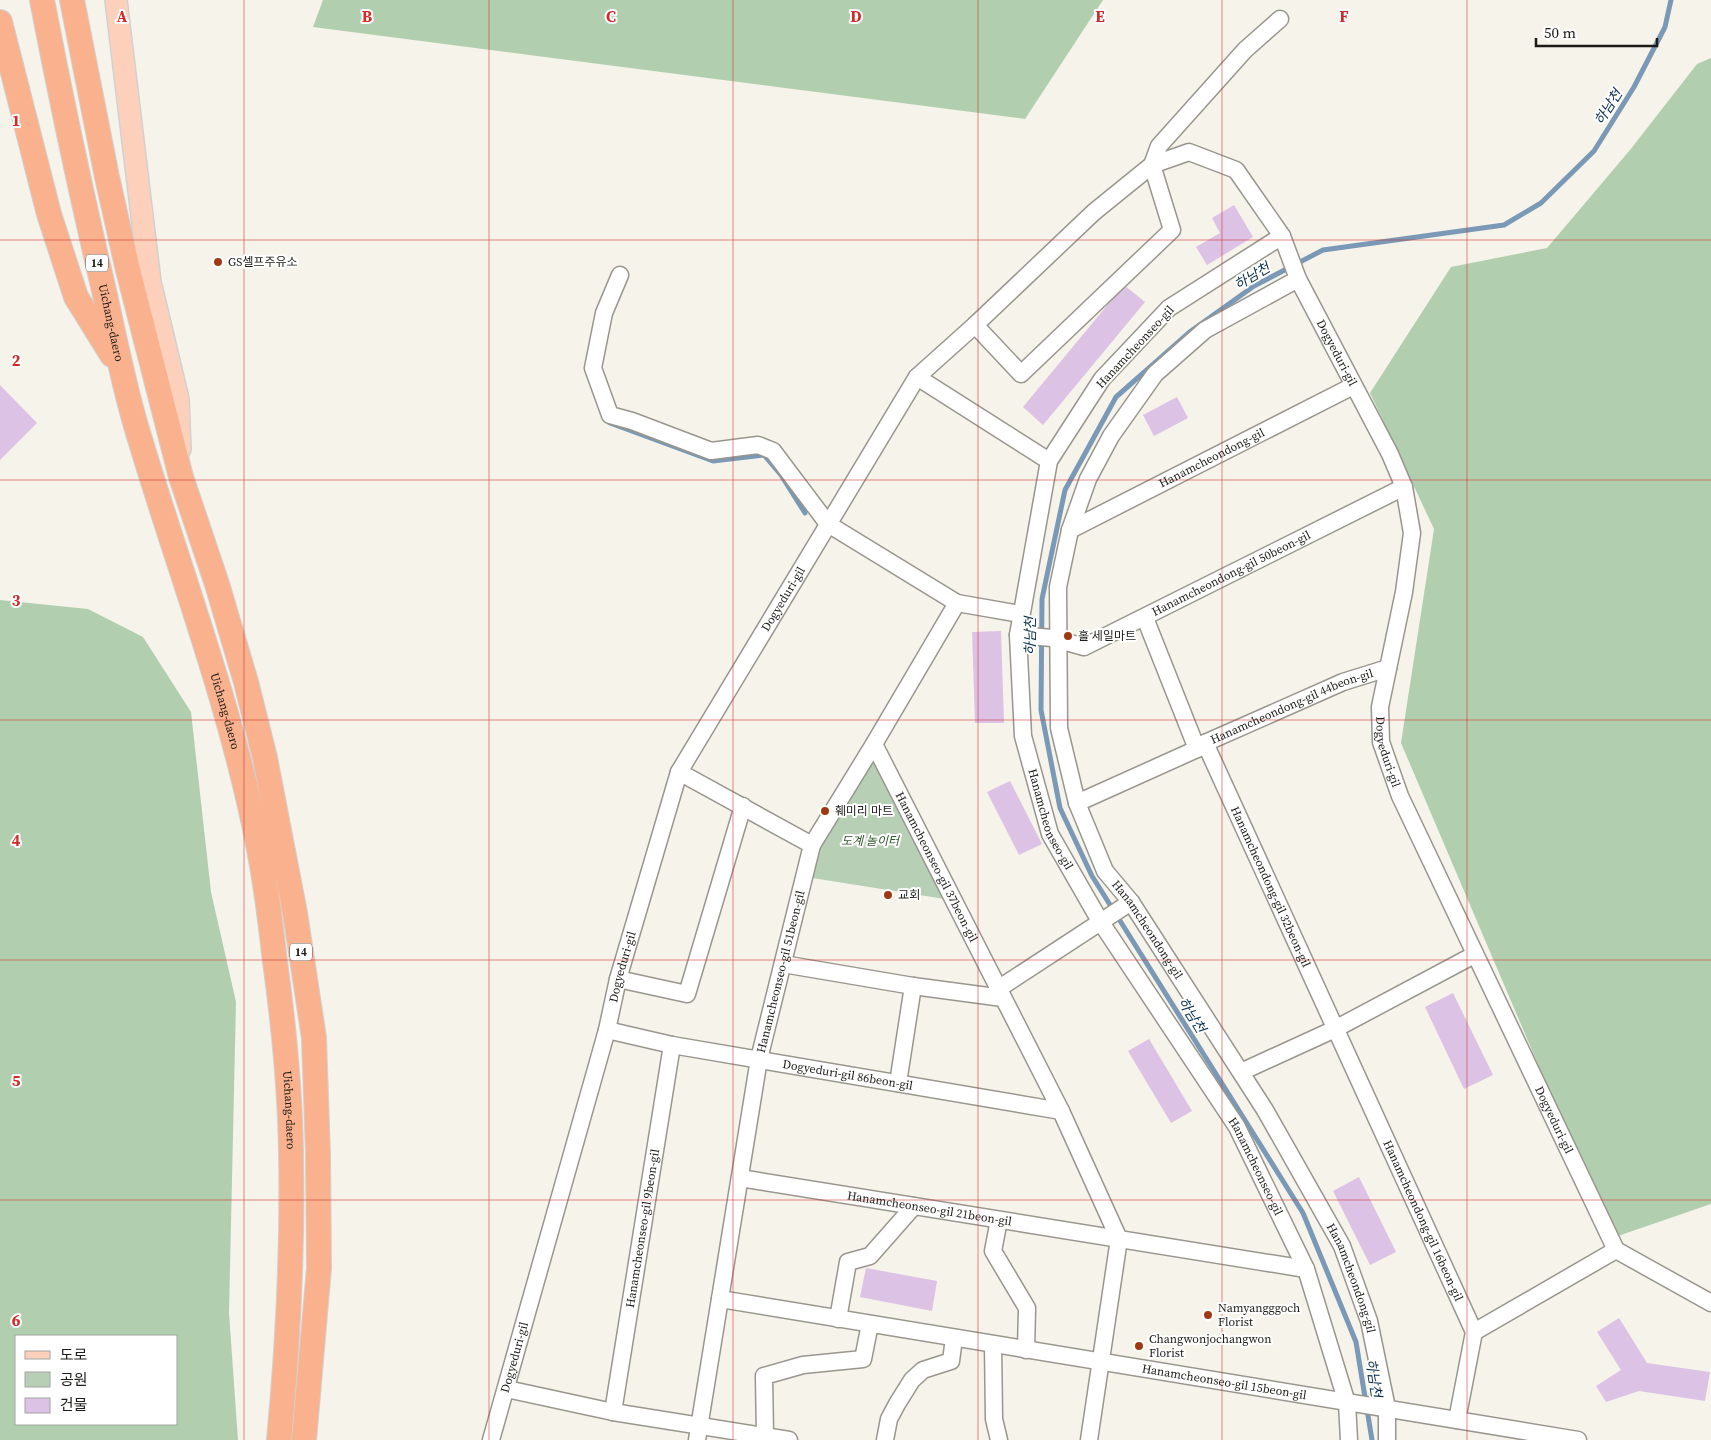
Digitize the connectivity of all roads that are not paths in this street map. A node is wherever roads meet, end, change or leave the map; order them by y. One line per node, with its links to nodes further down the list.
1 (42, 0): 11 (highway, Uichang-daero / 14)
2 (72, 0): 15 (highway, 14)
3 (116, 0): 15 (main road)
4 (1280, 19): 6 (street, Dogyeduri-gil)
5 (0, 22): 11 (highway)
6 (1152, 165): 7 (street, Dogyeduri-gil); 10 (street, Dogyeduri-gil); 10 (street)
7 (1285, 243): 9 (street, Dogyeduri-gil); 14 (street, Hanamcheonseo-gil)
8 (620, 275): 17 (street)
9 (1297, 276): 13 (street, Dogyeduri-gil); 18 (street, Hanamcheondong-gil)
10 (975, 325): 12 (street, Dogyeduri-gil)
11 (122, 372): 67 (highway, Uichang-daero / 14)
12 (917, 377): 14 (street); 17 (street, Dogyeduri-gil)
13 (1353, 386): 16 (street, Dogyeduri-gil); 18 (street, Hanamcheondong-gil)
14 (1049, 461): 20 (street, Hanamcheonseo-gil)
15 (181, 477): 68 (highway, 14)
16 (1404, 486): 21 (street, Hanamcheondong-gil 50beon-gil); 24 (street, Dogyeduri-gil)
17 (828, 524): 19 (street); 27 (street, Dogyeduri-gil)
18 (1070, 530): 23 (street, Hanamcheondong-gil)
19 (957, 603): 20 (street); 25 (street, Hanamcheonseo-gil 51beon-gil)
20 (1020, 614): 22 (street, Hanamcheonseo-gil)
21 (1145, 618): 23 (street, Hanamcheondong-gil 50beon-gil); 26 (street, Hanamcheondong-gil 44beon-gil)
22 (1024, 635): 23 (street, Hanamcheondong-gil 50beon-gil); 32 (street, Hanamcheonseo-gil)
23 (1054, 639): 28 (street, Hanamcheondong-gil)
24 (1388, 668): 26 (street, Hanamcheondong-gil 44beon-gil); 33 (street, Dogyeduri-gil)
25 (874, 744): 30 (street, Hanamcheonseo-gil 51beon-gil); 37 (street, Hanamcheonseo-gil 37beon-gil)
26 (1201, 746): 28 (street, Hanamcheondong-gil 44beon-gil); 38 (street, Hanamcheondong-gil 32beon-gil)
27 (679, 772): 29 (street); 35 (street, Dogyeduri-gil)
28 (1077, 803): 31 (street, Hanamcheondong-gil)
29 (743, 806): 30 (street); 35 (street)
30 (812, 845): 34 (street, Hanamcheonseo-gil 51beon-gil)
31 (1127, 903): 32 (street); 42 (street, Hanamcheondong-gil)
32 (1104, 920): 37 (street); 50 (street, Hanamcheonseo-gil)
33 (1474, 955): 38 (street); 49 (street, Dogyeduri-gil)
34 (783, 964): 36 (street); 41 (street, Hanamcheonseo-gil 51beon-gil)
35 (618, 979): 39 (street, Dogyeduri-gil)
36 (913, 986): 37 (street); 43 (street)
37 (1001, 994): 44 (street)
38 (1335, 1028): 42 (street); 55 (street, Hanamcheondong-gil 16beon-gil)
39 (607, 1030): 40 (street, Dogyeduri-gil 86beon-gil); 60 (street, Dogyeduri-gil)
40 (672, 1045): 41 (street, Dogyeduri-gil 86beon-gil); 63 (street, Hanamcheonseo-gil 9beon-gil)
41 (759, 1059): 43 (street, Dogyeduri-gil 86beon-gil); 45 (street, Hanamcheonseo-gil 51beon-gil)
42 (1241, 1072): 62 (street, Hanamcheondong-gil)
43 (898, 1083): 44 (street, Dogyeduri-gil 86beon-gil)
44 (1060, 1111): 48 (street)
45 (740, 1178): 46 (street, Hanamcheonseo-gil 21beon-gil); 51 (street, Hanamcheonseo-gil 51beon-gil)
46 (914, 1206): 47 (street, Hanamcheonseo-gil 21beon-gil); 53 (street)
47 (999, 1220): 48 (street, Hanamcheonseo-gil 21beon-gil); 58 (street)
48 (1119, 1239): 50 (street, Hanamcheonseo-gil 21beon-gil); 59 (street)
49 (1616, 1250): 52 (street); 55 (street)
50 (1306, 1270): 61 (street, Hanamcheonseo-gil)
51 (720, 1299): 53 (street, Hanamcheonseo-gil 15beon-gil); 65 (street, Hanamcheonseo-gil 51beon-gil)
52 (1711, 1303)
53 (838, 1319): 54 (street, Hanamcheonseo-gil 15beon-gil)
54 (870, 1324): 56 (street, Hanamcheonseo-gil 15beon-gil); 66 (street)
55 (1474, 1332): 64 (street)
56 (954, 1338): 57 (street, Hanamcheonseo-gil 15beon-gil); 71 (street)
57 (993, 1344): 58 (street, Hanamcheonseo-gil 15beon-gil); 72 (street)
58 (1026, 1350): 59 (street, Hanamcheonseo-gil 15beon-gil)
59 (1101, 1362): 61 (street, Hanamcheonseo-gil 15beon-gil); 73 (street)
60 (507, 1389): 63 (street); 69 (street, Dogyeduri-gil)
61 (1351, 1403): 62 (street, Hanamcheonseo-gil 15beon-gil); 74 (street, Hanamcheonseo-gil)
62 (1382, 1408): 64 (street); 75 (street, Hanamcheondong-gil)
63 (613, 1412): 65 (street)
64 (1456, 1420): 76 (street)
65 (698, 1433): 66 (street)
66 (764, 1436): 70 (street)
67 (279, 1440)
68 (304, 1440)
69 (491, 1440)
70 (789, 1440)
71 (885, 1440)
72 (1000, 1440)
73 (1089, 1440)
74 (1349, 1440)
75 (1387, 1440)
76 (1578, 1440)

